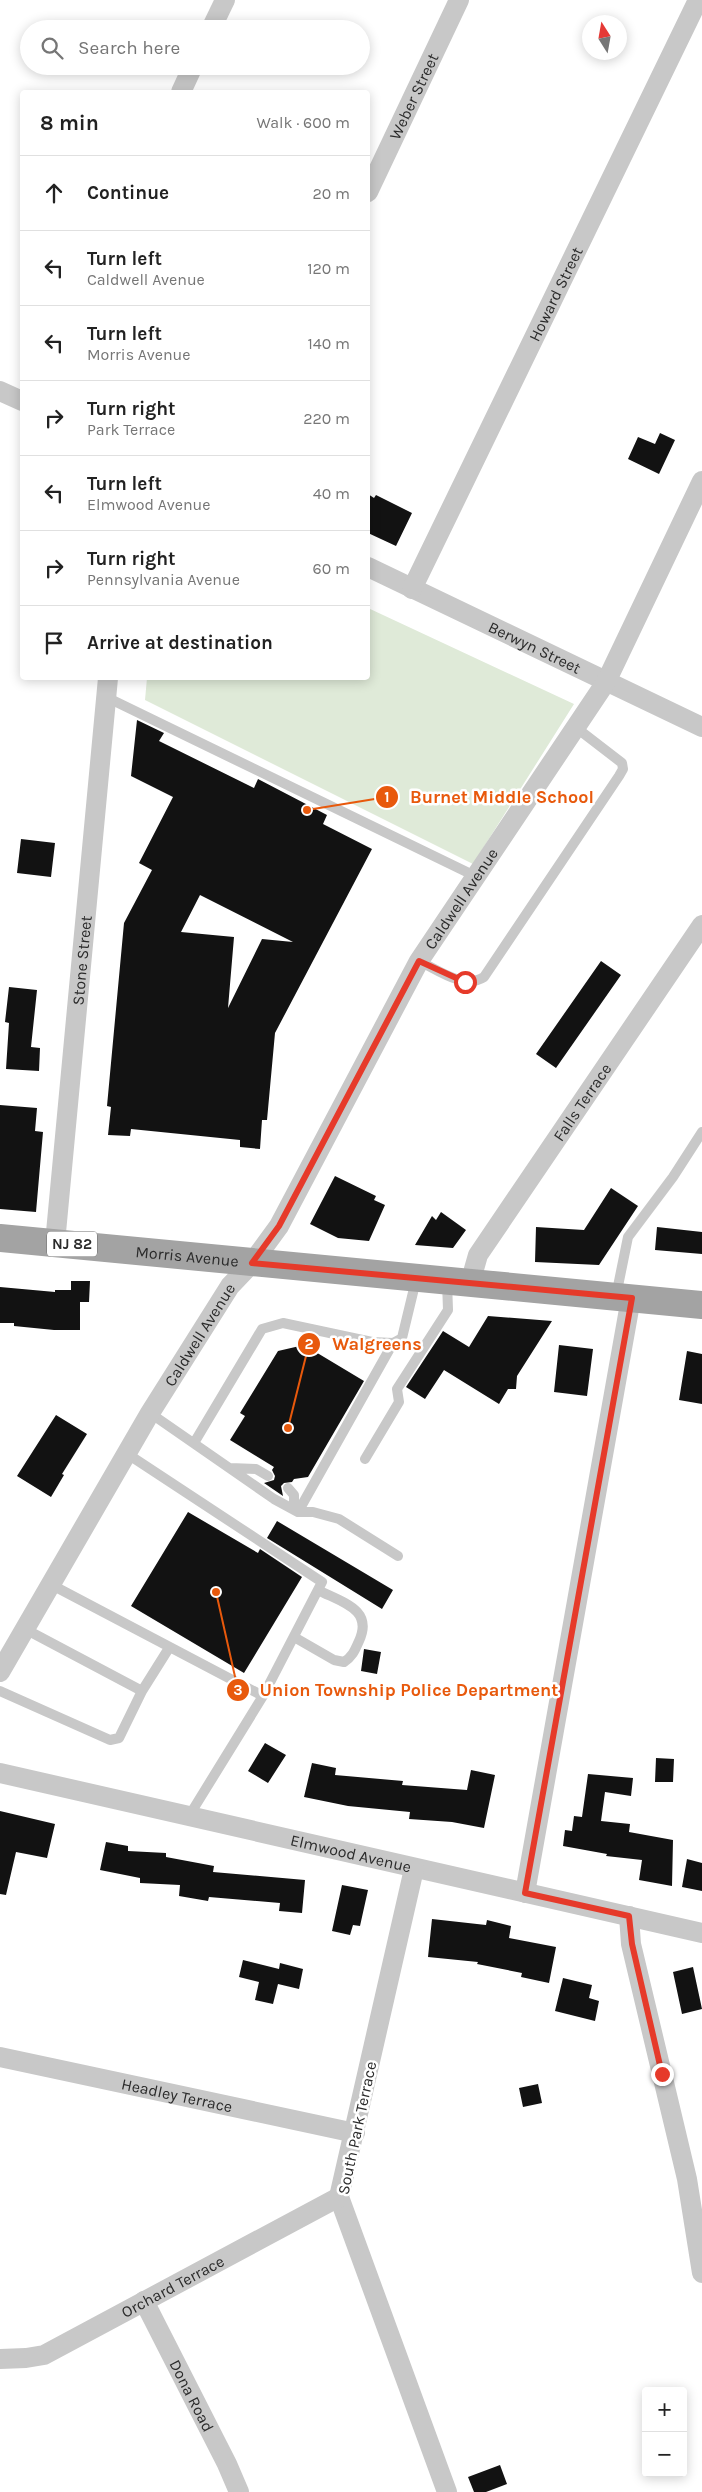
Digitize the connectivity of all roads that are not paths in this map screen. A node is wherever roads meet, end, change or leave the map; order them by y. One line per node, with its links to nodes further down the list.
1 (225, 0): 4 (street)
2 (460, 0): 7 (street, Weber Street)
3 (698, 0): 12 (street, Howard Street)
4 (216, 20)
5 (189, 75): 6 (street)
6 (182, 90)
7 (370, 188)
8 (0, 390): 9 (street)
9 (20, 400)
10 (702, 481): 13 (street, Caldwell Avenue)
11 (370, 569): 12 (street, Berwyn Street)
12 (412, 588): 13 (street, Berwyn Street)
13 (606, 682): 15 (street, Caldwell Avenue); 16 (street, Berwyn Street)
14 (107, 687): 17 (lane); 22 (street, Stone Street)
15 (574, 726): 17 (street, Caldwell Avenue); 19 (lane)
16 (702, 727)
17 (475, 876): 19 (street, Caldwell Avenue)
18 (702, 925): 25 (street, Falls Terrace)
19 (419, 961): 23 (street, Caldwell Avenue)
20 (702, 1132): 26 (lane)
21 (0, 1238): 22 (main road, Morris Avenue / NJ 82)
22 (56, 1242): 23 (main road, Morris Avenue / NJ 82)
23 (252, 1263): 24 (main road, Morris Avenue / NJ 82); 29 (street, Caldwell Avenue)
24 (416, 1278): 25 (main road, Morris Avenue / NJ 82); 28 (lane)
25 (459, 1282): 26 (main road, Morris Avenue / NJ 82); 32 (lane)
26 (624, 1298): 27 (main road, Morris Avenue / NJ 82); 50 (street)
27 (702, 1306)
28 (393, 1343): 30 (lane); 36 (lane)
29 (150, 1413): 30 (lane); 31 (street, Caldwell Avenue)
30 (194, 1443): 33 (lane)
31 (126, 1453): 38 (street, Caldwell Avenue); 39 (lane)
32 (365, 1459)
33 (230, 1468): 34 (lane); 36 (lane)
34 (268, 1476)
35 (288, 1488): 36 (lane)
36 (296, 1511): 37 (lane)
37 (398, 1556)
38 (50, 1584): 40 (street, Caldwell Avenue); 42 (lane)
39 (320, 1586): 41 (lane); 41 (lane)
40 (25, 1628): 43 (street, Caldwell Avenue); 45 (lane)
41 (294, 1637): 46 (lane)
42 (169, 1648): 45 (lane); 46 (lane)
43 (0, 1672)
44 (0, 1691): 45 (lane)
45 (142, 1691)
46 (263, 1696): 48 (lane)
47 (0, 1773): 48 (street, Elmwood Avenue)
48 (189, 1816): 49 (street, Elmwood Avenue)
49 (414, 1869): 50 (street, Elmwood Avenue); 54 (street, South Park Terrace)
50 (525, 1893): 51 (street, Elmwood Avenue)
51 (629, 1916): 52 (street, Elmwood Avenue); 56 (street)
52 (702, 1932)
53 (0, 2057): 54 (street, Headley Terrace)
54 (355, 2133): 55 (street, South Park Terrace)
55 (339, 2197): 57 (street, Orchard Terrace); 60 (street, South Park Terrace)
56 (702, 2273)
57 (144, 2301): 58 (street, Orchard Terrace); 59 (street, Dona Road)
58 (0, 2359)
59 (239, 2492)
60 (447, 2492)

